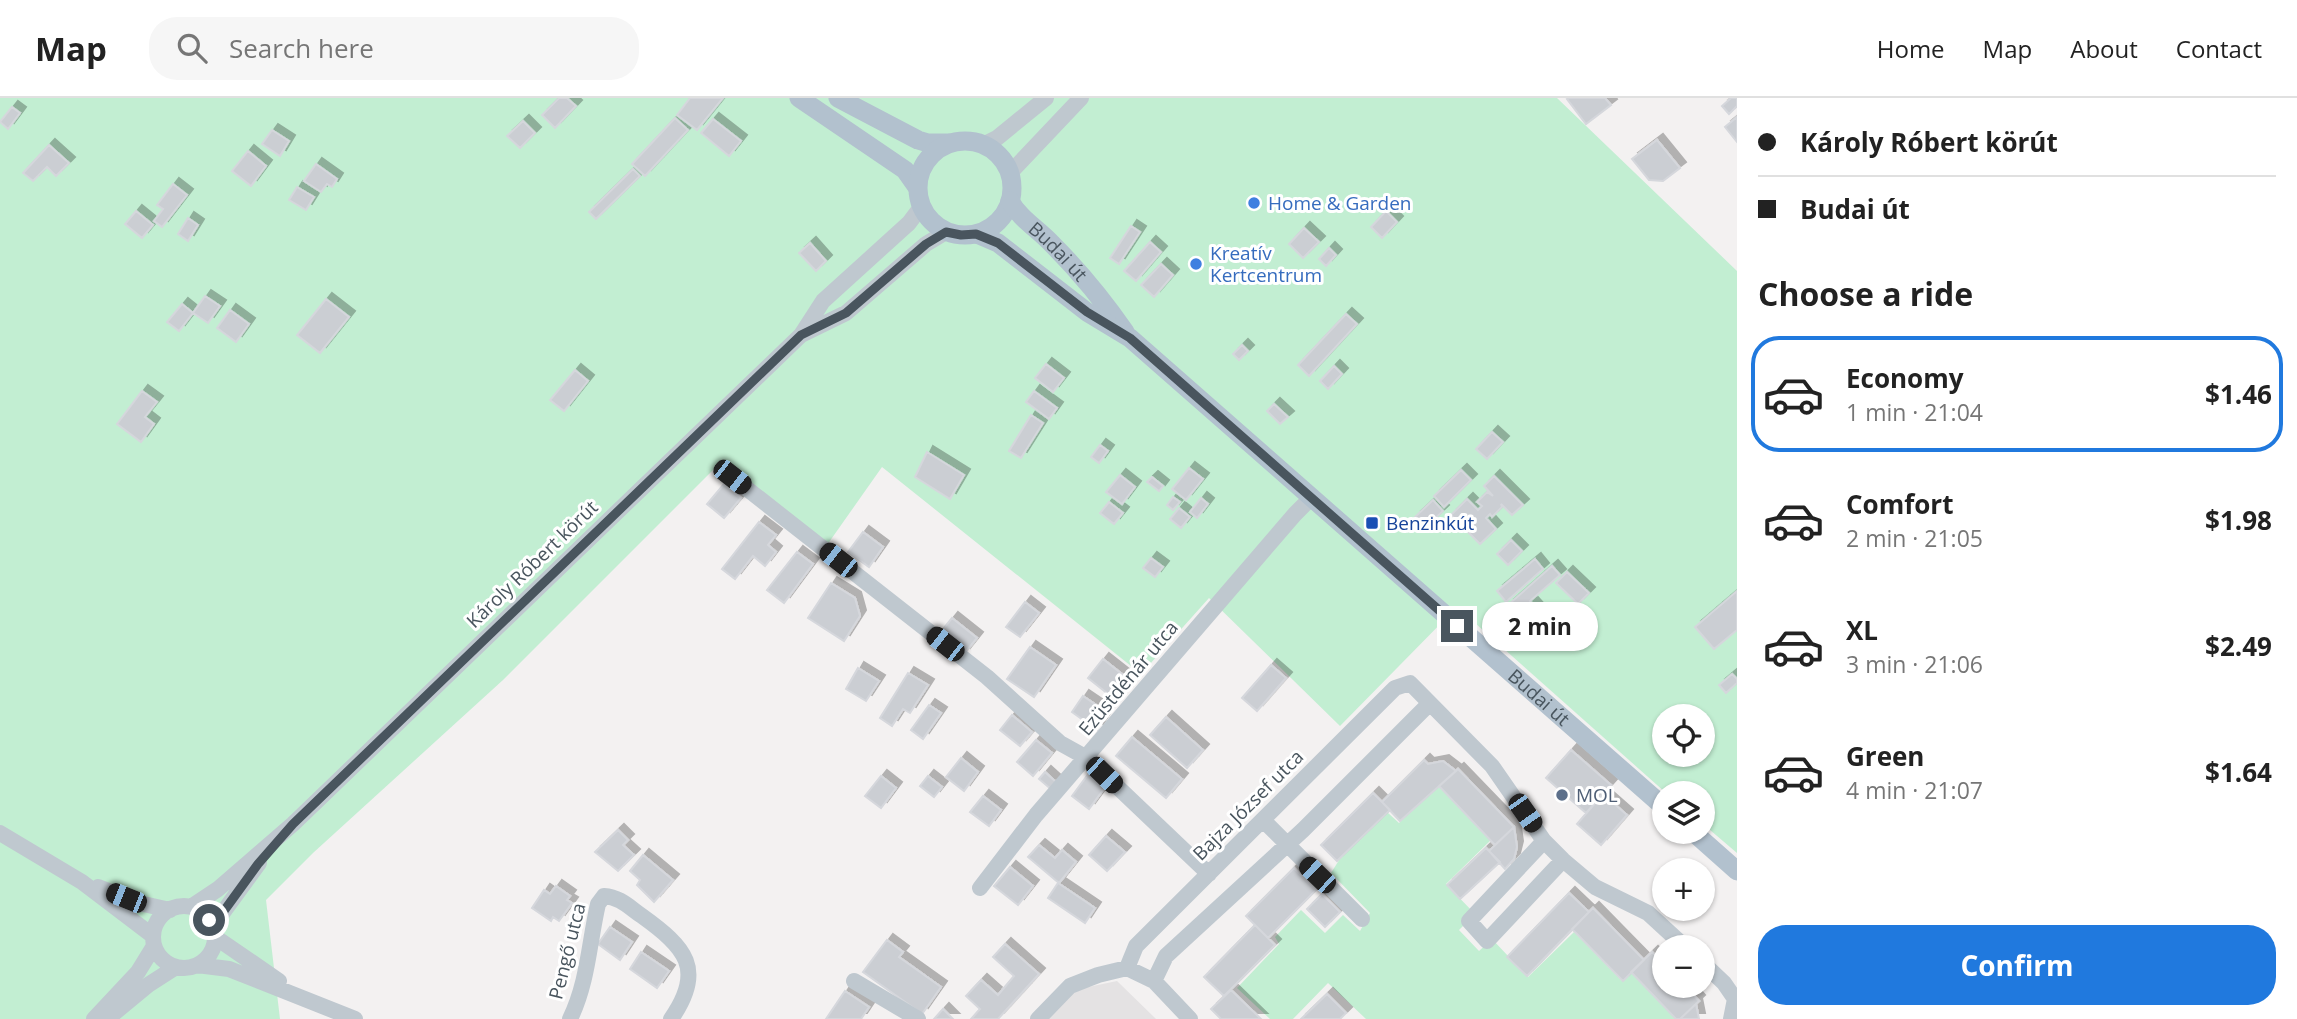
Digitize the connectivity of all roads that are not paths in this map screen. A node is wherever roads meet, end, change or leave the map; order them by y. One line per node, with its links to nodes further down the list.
1 (799, 98): 8 (main road)
2 (838, 98): 5 (main road)
3 (1046, 98): 6 (street)
4 (1081, 98): 7 (street)
5 (951, 143): 6 (main road); 8 (main road)
6 (983, 145): 7 (main road)
7 (1010, 173): 9 (main road)
8 (917, 187): 10 (main road)
9 (1010, 201): 12 (main road); 14 (main road, Budai út)
10 (921, 207): 11 (main road); 13 (street, Károly Róbert körút)
11 (946, 232): 12 (main road); 13 (street, Károly Róbert körút)
12 (976, 234): 14 (main road, Budai út)
13 (801, 335): 21 (street, Károly Róbert körút)
14 (1130, 338): 16 (main road, Budai út)
15 (732, 477): 18 (street)
16 (1311, 498): 18 (street, Ezüstdénár utca); 19 (main road, Budai út)
17 (1429, 704): 20 (street, Bajza József utca); 23 (street); 25 (street)
18 (1087, 758): 28 (street); 30 (street, Ezüstdénár utca)
19 (1652, 796)
20 (1263, 820): 25 (street); 28 (street, Bajza József utca)
21 (293, 824): 31 (street, Károly Róbert körút); 34 (street, Károly Róbert körút)
22 (0, 833): 29 (street)
23 (1544, 841): 26 (street); 26 (street)
24 (1707, 844): 27 (main road)
25 (1287, 845): 33 (street); 42 (street)
26 (1563, 860): 35 (street)
27 (1737, 871)
28 (1209, 874): 39 (street, Bajza József utca)
29 (82, 882): 32 (street); 36 (street)
30 (980, 888)
31 (191, 907): 32 (street); 34 (street)
32 (170, 910): 36 (street)
33 (1362, 919)
34 (214, 932): 37 (street); 43 (street)
35 (1672, 935)
36 (154, 941): 38 (street); 44 (street)
37 (198, 965): 38 (street); 43 (street)
38 (176, 967): 45 (street)
39 (1127, 968): 42 (street); 50 (street)
40 (1715, 974): 52 (street)
41 (854, 981): 49 (street)
42 (1153, 981): 51 (street)
43 (307, 999): 46 (street)
44 (94, 1019)
45 (107, 1019)
46 (355, 1019)
47 (570, 1019): 48 (street, Pengő utca)
48 (671, 1019)
49 (918, 1019)
50 (1038, 1019)
51 (1190, 1019)
52 (1731, 1019)

